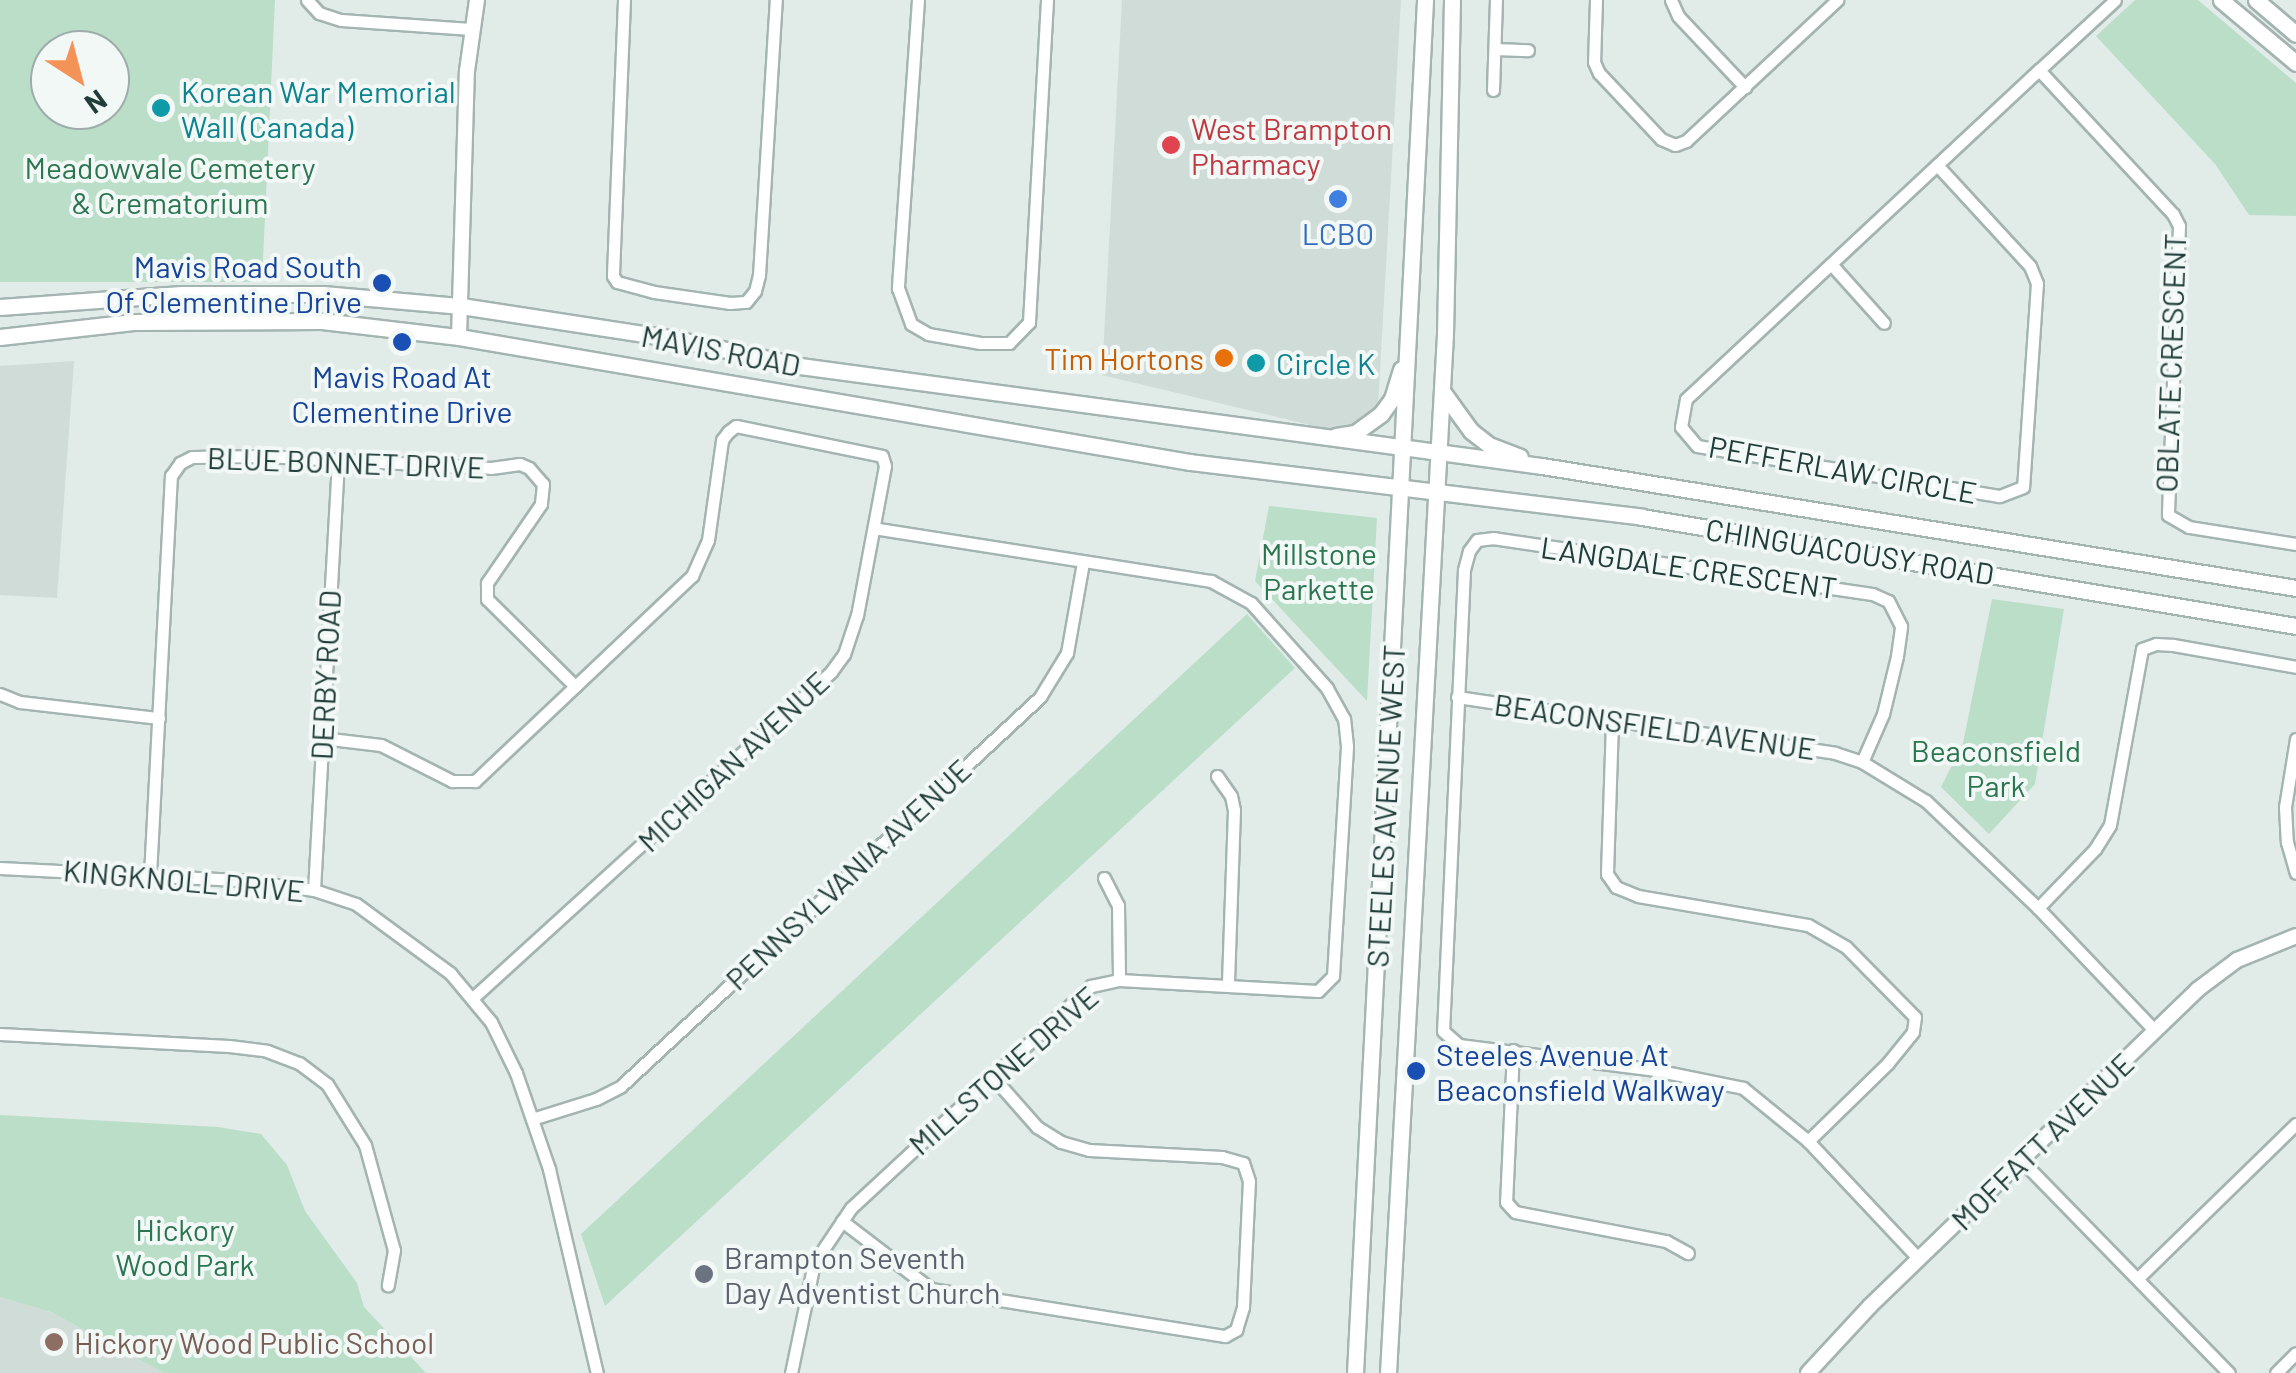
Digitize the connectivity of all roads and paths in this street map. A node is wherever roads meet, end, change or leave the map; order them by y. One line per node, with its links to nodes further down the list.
1 (307, 0): 16 (street)
2 (477, 0): 16 (street)
3 (624, 0): 4 (street)
4 (776, 0)
5 (918, 0): 6 (street)
6 (1047, 0)
7 (1425, 0): 31 (main road, STEELES AVENUE WEST)
8 (1452, 0): 33 (main road, STEELES AVENUE WEST)
9 (1496, 0): 18 (street)
10 (1596, 0): 22 (street)
11 (1671, 0): 22 (street)
12 (2116, 0): 21 (street, PEFFERLAW CIRCLE)
13 (2222, 0): 20 (main road)
14 (2256, 0): 17 (main road)
15 (1835, 1): 22 (street)
16 (471, 29): 27 (street)
17 (2296, 34)
18 (1494, 50): 19 (street); 23 (street)
19 (1528, 50)
20 (2296, 63)
21 (2039, 70): 24 (street, PEFFERLAW CIRCLE); 43 (street, OBLATE CRESCENT)
22 (1745, 87)
23 (1494, 90)
24 (1937, 165): 25 (street, PEFFERLAW CIRCLE); 25 (street, PEFFERLAW CIRCLE)
25 (1831, 264): 28 (street)
26 (0, 306): 27 (main road, MAVIS ROAD)
27 (461, 306): 30 (street); 32 (main road, MAVIS ROAD)
28 (1884, 323)
29 (0, 337): 30 (main road, MAVIS ROAD)
30 (459, 337): 34 (main road, MAVIS ROAD)
31 (1408, 346): 35 (main road); 36 (main road, STEELES AVENUE WEST)
32 (800, 366): 34 (main road); 35 (main road, MAVIS ROAD)
33 (1442, 391): 37 (main road, STEELES AVENUE WEST); 39 (main road)
34 (795, 395): 40 (main road, MAVIS ROAD)
35 (1321, 439): 36 (main road, MAVIS ROAD)
36 (1404, 449): 37 (main road, MAVIS ROAD); 40 (main road, STEELES AVENUE WEST)
37 (1439, 453): 39 (main road, CHINGUACOUSY ROAD); 41 (main road, STEELES AVENUE WEST)
38 (338, 459): 48 (street, BLUE BONNET DRIVE); 51 (street, BLUE BONNET DRIVE); 53 (street, DERBY ROAD)
39 (1542, 466): 45 (main road, CHINGUACOUSY ROAD)
40 (1402, 487): 41 (main road, CHINGUACOUSY ROAD); 83 (main road, STEELES AVENUE WEST)
41 (1436, 491): 46 (main road, CHINGUACOUSY ROAD); 84 (main road, STEELES AVENUE WEST)
42 (874, 528): 44 (street, MILLSTONE DRIVE); 48 (street, MICHIGAN AVENUE); 66 (street, MICHIGAN AVENUE)
43 (2296, 544)
44 (1083, 562): 65 (street, MILLSTONE DRIVE); 71 (street, PENNSYLVANIA AVENUE)
45 (2296, 588)
46 (2296, 626)
47 (2296, 667): 62 (street)
48 (575, 686): 53 (street, MICHIGAN AVENUE)
49 (0, 694): 51 (street)
50 (1457, 696): 52 (street, BEACONSFIELD AVENUE); 55 (street, LANGDALE CRESCENT); 69 (street, BEACONSFIELD AVENUE)
51 (158, 718): 59 (street, BLUE BONNET DRIVE)
52 (1612, 722): 55 (street, BEACONSFIELD AVENUE); 73 (street)
53 (322, 738): 61 (street, DERBY ROAD)
54 (2296, 739): 58 (street)
55 (1862, 762): 62 (street, BEACONSFIELD AVENUE)
56 (1217, 776): 65 (street)
57 (0, 868): 59 (street, KINGKNOLL DRIVE)
58 (2296, 874)
59 (150, 875): 61 (street, KINGKNOLL DRIVE)
60 (1104, 878): 64 (street)
61 (314, 890): 66 (street, KINGKNOLL DRIVE)
62 (2038, 908): 67 (street, BEACONSFIELD AVENUE)
63 (2296, 936): 67 (street, MOFFATT AVENUE)
64 (1119, 980): 65 (street, MILLSTONE DRIVE); 70 (street, MILLSTONE DRIVE)
65 (1228, 986)
66 (474, 997): 71 (street, KINGKNOLL DRIVE)
67 (2154, 1031): 74 (street, MOFFATT AVENUE)
68 (0, 1034): 79 (street)
69 (1513, 1050): 73 (street, BEACONSFIELD AVENUE); 76 (street)
70 (992, 1076): 75 (street, MILLSTONE DRIVE); 75 (street)
71 (532, 1119): 81 (street, KINGKNOLL DRIVE)
72 (2296, 1124): 78 (street)
73 (1808, 1140): 77 (street, BEACONSFIELD AVENUE)
74 (2022, 1161): 77 (street, MOFFATT AVENUE); 78 (street)
75 (842, 1221): 82 (street, MILLSTONE DRIVE)
76 (1688, 1253)
77 (1919, 1259): 85 (street, MOFFATT AVENUE)
78 (2138, 1278): 86 (street)
79 (388, 1286)
80 (2296, 1353): 87 (street)
81 (597, 1373)
82 (791, 1373)
83 (1355, 1373)
84 (1388, 1373)
85 (1808, 1373)
86 (2229, 1373)
87 (2276, 1373)

